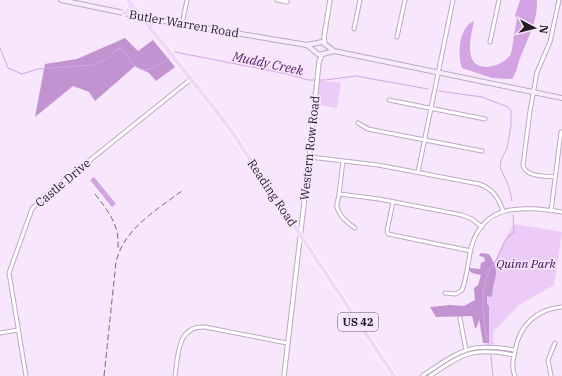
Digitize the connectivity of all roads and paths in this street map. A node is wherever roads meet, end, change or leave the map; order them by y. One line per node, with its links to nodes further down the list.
1 (61, 0): 13 (main road, Butler Warren Road)
2 (128, 0): 12 (main road, US 42)
3 (187, 0): 16 (street)
4 (277, 0): 11 (street)
5 (330, 0): 19 (street)
6 (360, 0): 18 (street)
7 (405, 0): 20 (street)
8 (453, 0): 29 (street)
9 (499, 0): 21 (street)
10 (559, 0): 31 (street)
11 (287, 1)
12 (131, 5): 13 (main road); 14 (main road, US 42)
13 (124, 13): 14 (main road, Butler Warren Road)
14 (141, 16): 15 (main road, Butler Warren Road); 17 (main road, Reading Road / US 42)
15 (154, 19): 16 (main road, Butler Warren Road); 17 (main road)
16 (182, 24): 24 (main road, Butler Warren Road)
17 (150, 27): 30 (main road, Reading Road / US 42)
18 (354, 29)
19 (324, 37): 22 (street); 23 (street)
20 (397, 38)
21 (490, 42)
22 (318, 43): 23 (main road, Butler Warren Road); 24 (main road, Butler Warren Road); 25 (main road)
23 (326, 45): 26 (main road, Butler Warren Road); 27 (main road)
24 (307, 46): 25 (main road, Butler Warren Road)
25 (315, 52): 27 (main road, Butler Warren Road); 28 (street, Western Row Road)
26 (334, 52): 27 (main road, Butler Warren Road); 29 (main road, Butler Warren Road)
27 (324, 54): 28 (street, Western Row Road)
28 (319, 62): 40 (street, Western Row Road)
29 (437, 72): 31 (main road, Butler Warren Road); 34 (street)
30 (191, 79): 51 (main road, Reading Road / US 42); 56 (street, Castle Drive)
31 (533, 92): 32 (main road, Butler Warren Road); 43 (street)
32 (562, 98)
33 (389, 100): 34 (street)
34 (430, 107): 35 (street); 38 (street)
35 (486, 119)
36 (358, 123): 38 (street)
37 (561, 132): 43 (street)
38 (424, 140): 39 (street); 42 (street)
39 (482, 151)
40 (310, 157): 41 (street); 51 (street, Western Row Road)
41 (343, 161): 42 (street); 44 (street)
42 (418, 172): 47 (street)
43 (555, 177): 46 (street)
44 (339, 194): 45 (street); 50 (street)
45 (393, 202): 49 (street); 52 (street)
46 (551, 210): 47 (street); 48 (street)
47 (503, 211): 49 (street)
48 (562, 212)
49 (482, 227): 52 (street)
50 (355, 228)
51 (300, 235): 58 (street, Western Row Road); 66 (main road, Reading Road / US 42)
52 (471, 251): 53 (street)
53 (446, 293)
54 (562, 307): 60 (street)
55 (460, 318): 61 (street)
56 (18, 330): 57 (street); 63 (street, Castle Drive)
57 (0, 333)
58 (287, 343): 64 (street); 65 (street, Western Row Road)
59 (555, 344): 70 (street)
60 (515, 350): 61 (street); 62 (street)
61 (467, 352): 62 (street); 67 (street); 68 (street)
62 (514, 355): 69 (street)
63 (26, 376)
64 (175, 376)
65 (284, 376)
66 (394, 376)
67 (422, 376)
68 (430, 376)
69 (515, 376)
70 (551, 376)

